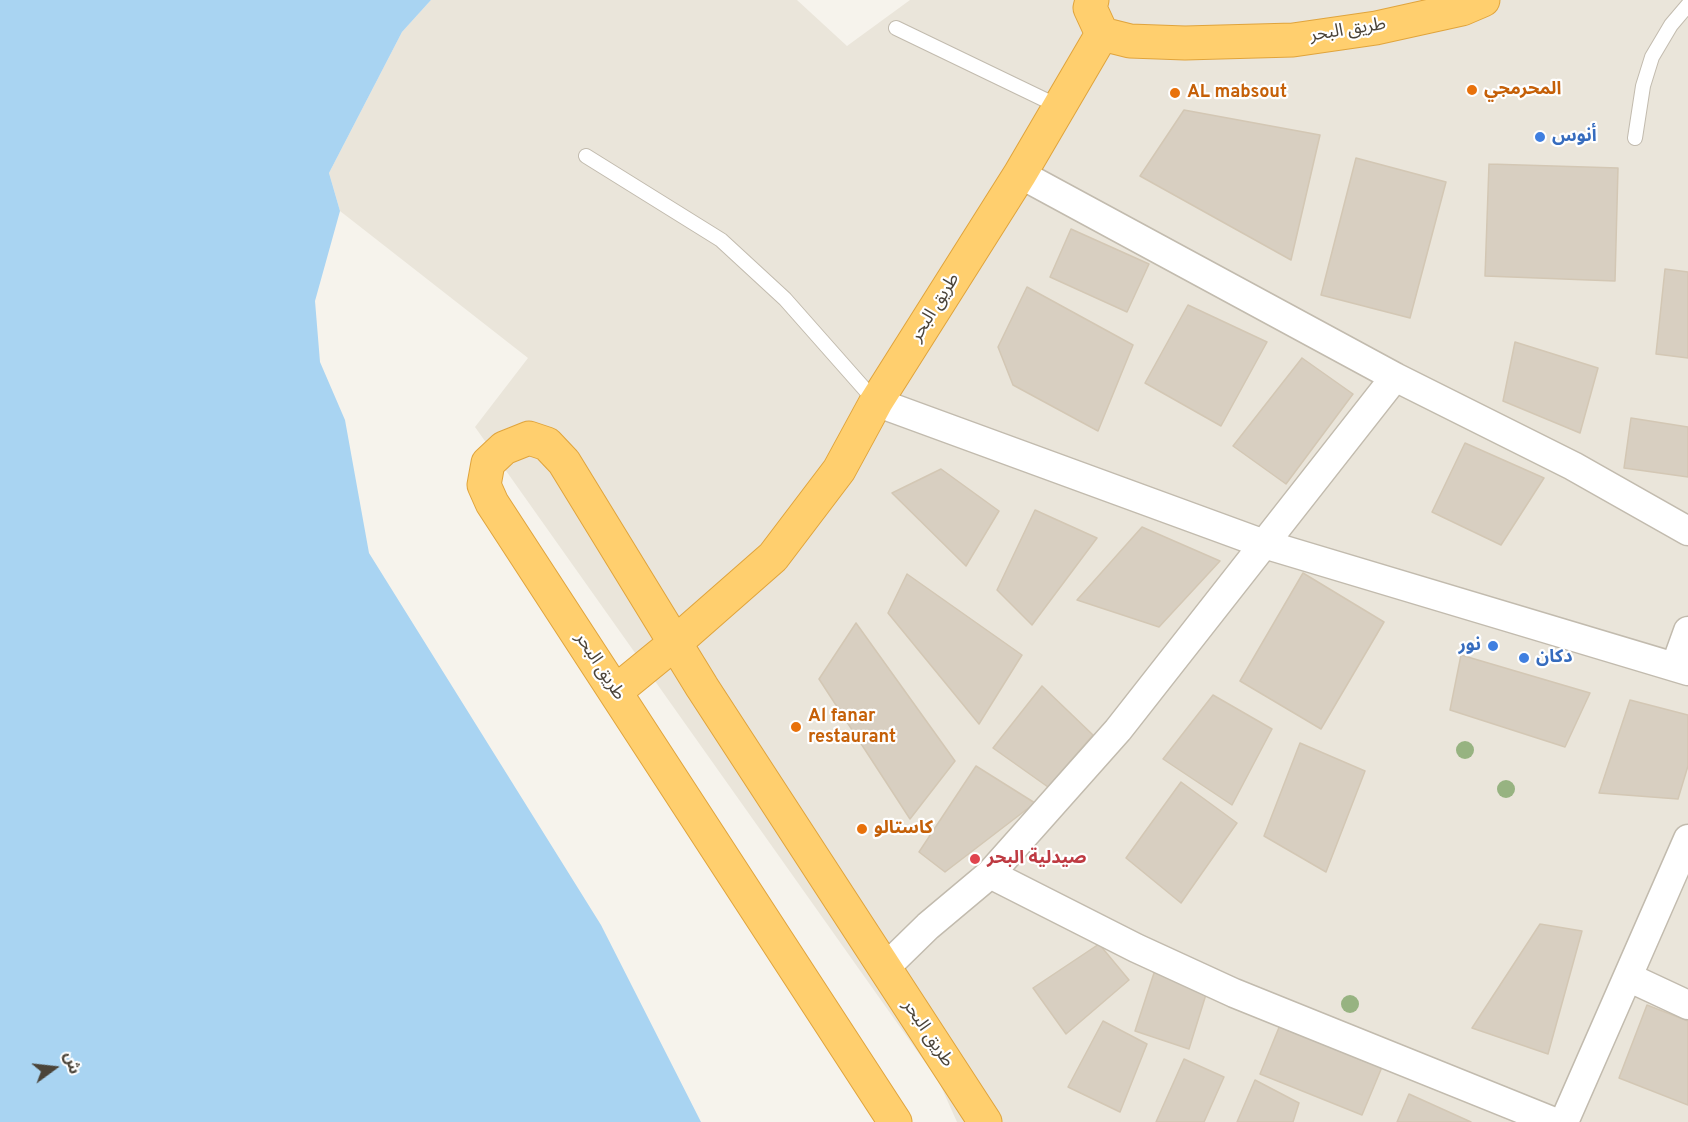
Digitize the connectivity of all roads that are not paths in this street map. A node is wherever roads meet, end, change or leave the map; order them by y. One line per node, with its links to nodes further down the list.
1 (1092, 0): 5 (highway)
2 (1483, 0): 5 (highway, طريق البحر)
3 (1688, 5): 7 (lane)
4 (896, 28): 6 (lane)
5 (1102, 34): 6 (highway, طريق البحر)
6 (1060, 107): 9 (highway, طريق البحر)
7 (1635, 138)
8 (586, 156): 11 (lane)
9 (1020, 174): 10 (street); 11 (highway, طريق البحر)
10 (1395, 377): 12 (street); 13 (street)
11 (876, 402): 13 (street); 15 (highway, طريق البحر)
12 (1688, 531)
13 (1264, 544): 16 (street); 19 (street)
14 (1688, 631): 16 (street)
15 (675, 643): 17 (highway); 17 (highway, طريق البحر); 20 (highway, طريق البحر)
16 (1682, 669)
17 (615, 692): 24 (highway, طريق البحر)
18 (1688, 839): 21 (street)
19 (990, 874): 20 (street); 25 (street)
20 (884, 969): 23 (highway, طريق البحر)
21 (1628, 976): 22 (street); 26 (street)
22 (1688, 1005)
23 (987, 1121)
24 (895, 1122)
25 (1554, 1122)
26 (1564, 1122)

